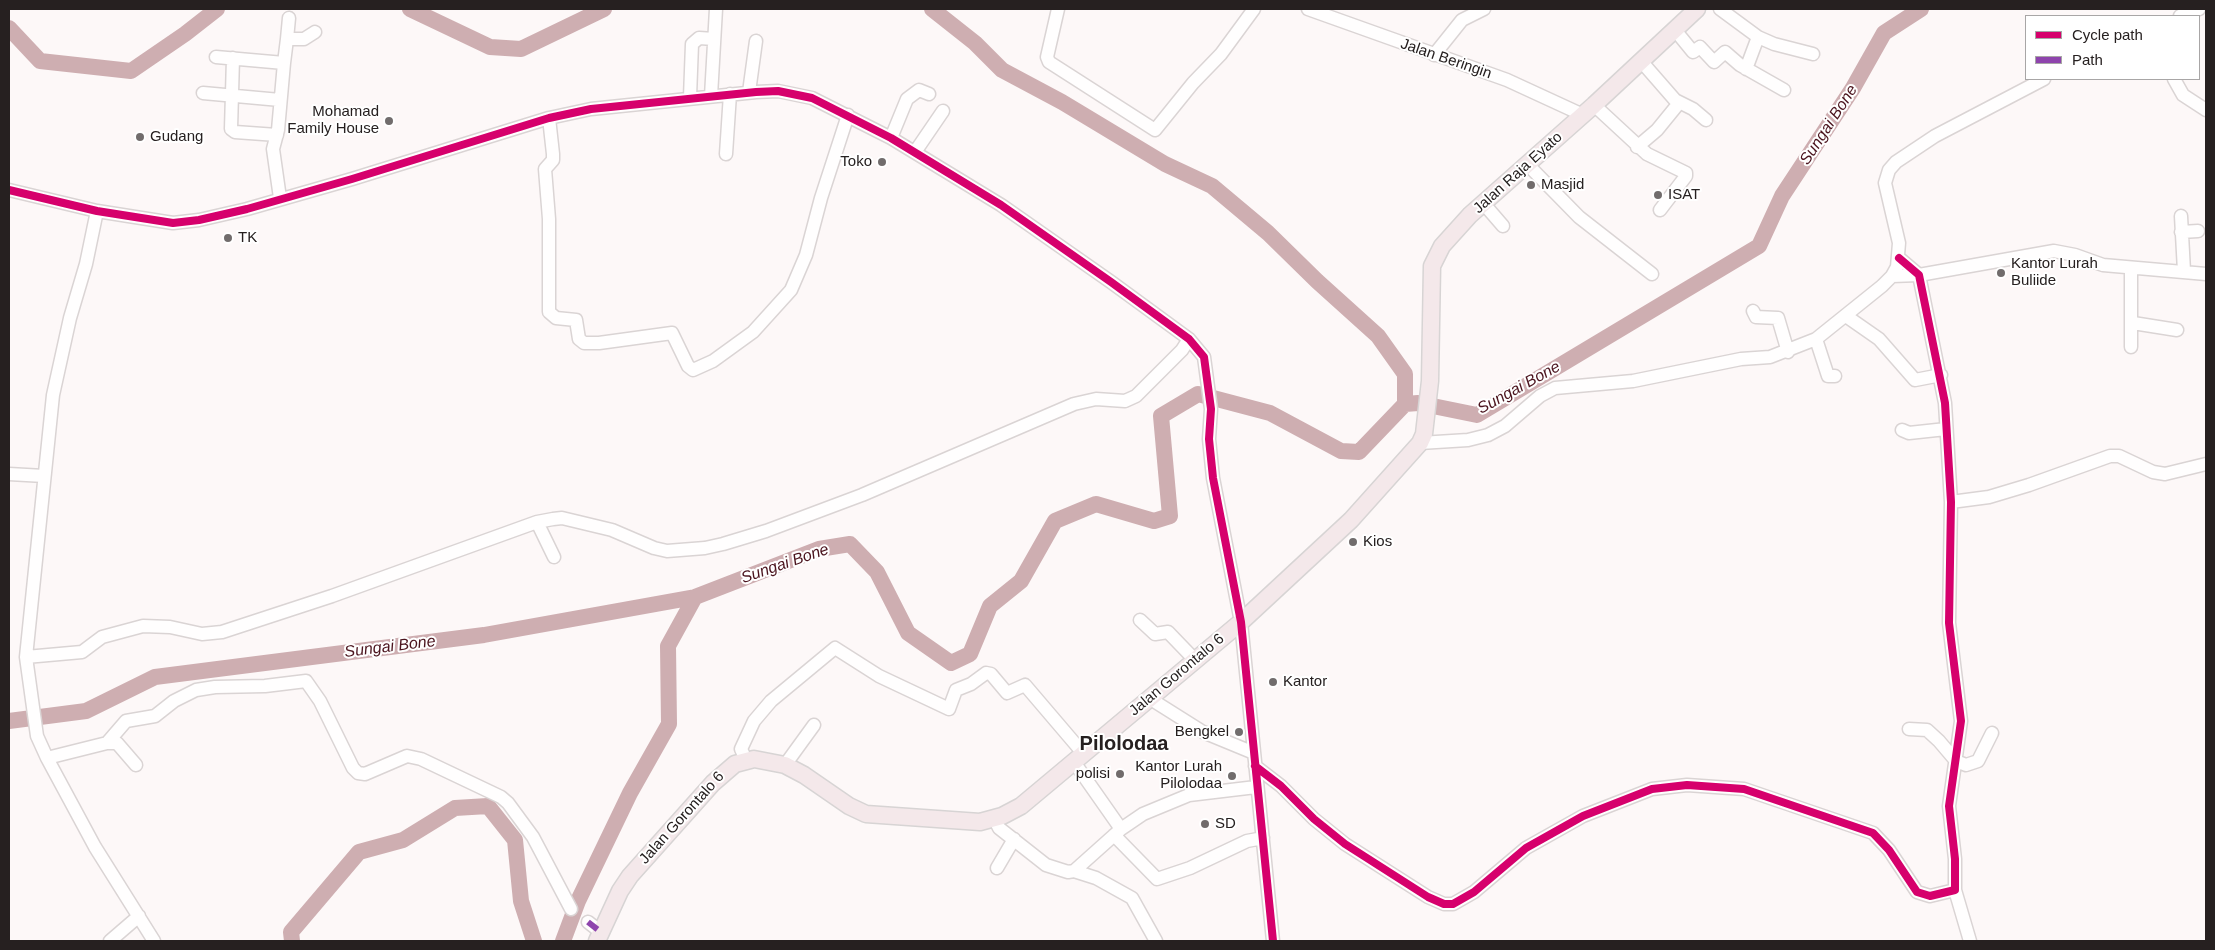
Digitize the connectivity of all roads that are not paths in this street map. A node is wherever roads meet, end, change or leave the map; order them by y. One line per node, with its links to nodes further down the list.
1 (716, 9): 15 (street)
2 (1058, 9): 3 (street)
3 (1254, 9)
4 (1308, 9): 18 (street, Jalan Beringin)
5 (1484, 9): 18 (street)
6 (1697, 9): 11 (main road, Jalan Raja Eyato)
7 (1720, 9): 13 (street)
8 (2200, 9): 9 (street)
9 (2183, 15)
10 (289, 18): 14 (street)
11 (1674, 30): 21 (main road, Jalan Raja Eyato); 23 (street)
12 (315, 32): 14 (street)
13 (1758, 37): 17 (street); 23 (street)
14 (286, 39): 22 (street)
15 (714, 39): 32 (street); 33 (street)
16 (756, 41): 27 (street)
17 (1813, 54)
18 (1434, 55): 36 (street, Jalan Beringin)
19 (216, 57): 20 (street)
20 (233, 58): 22 (street); 31 (street)
21 (1641, 62): 35 (street); 36 (main road, Jalan Raja Eyato)
22 (284, 63): 34 (street)
23 (1746, 69): 26 (street)
24 (2042, 80): 57 (street)
25 (2175, 80): 37 (street)
26 (1784, 90)
27 (749, 92): 29 (street); 39 (street)
28 (203, 94): 31 (street)
29 (730, 94): 32 (street); 46 (street)
30 (929, 94): 43 (street)
31 (232, 95): 34 (street); 42 (street)
32 (711, 96): 33 (street)
33 (690, 97): 40 (street)
34 (280, 100): 42 (street)
35 (1679, 102): 41 (street); 44 (street)
36 (1588, 110): 44 (street, Jalan Beringin); 47 (main road, Jalan Raja Eyato)
37 (2206, 110)
38 (943, 111): 45 (street)
39 (848, 115): 40 (street); 43 (street)
40 (549, 118): 49 (street)
41 (1706, 120)
42 (277, 135): 49 (street)
43 (891, 138): 45 (street)
44 (1637, 147): 51 (street, Jalan Beringin)
45 (915, 152): 68 (street)
46 (726, 154)
47 (1528, 165): 50 (main road, Jalan Raja Eyato); 60 (street)
48 (9, 190): 52 (street)
49 (280, 198): 52 (street)
50 (1484, 204): 54 (street); 76 (main road, Jalan Raja Eyato)
51 (1660, 210)
52 (97, 211): 79 (street)
53 (2181, 216): 56 (street)
54 (1503, 226)
55 (2198, 231): 56 (street)
56 (2181, 232): 59 (street)
57 (1899, 258): 61 (street); 63 (street)
58 (2131, 268): 59 (street); 61 (street); 66 (street)
59 (2184, 271): 62 (street)
60 (1652, 274)
61 (1919, 274): 63 (street); 72 (street)
62 (2206, 274)
63 (1892, 276): 65 (street)
64 (1754, 311): 71 (street)
65 (1846, 316): 69 (street); 72 (street)
66 (2132, 323): 67 (street); 70 (street)
67 (2177, 330)
68 (1189, 339): 81 (street); 84 (street)
69 (1816, 339): 71 (street); 73 (street)
70 (2132, 347)
71 (1788, 352): 76 (street)
72 (1941, 375): 74 (street)
73 (1835, 376)
74 (1946, 429): 75 (street); 80 (street)
75 (1902, 430)
76 (1422, 438): 84 (main road, Jalan Gorontalo 6)
77 (2206, 464): 80 (street)
78 (9, 474): 79 (street)
79 (44, 476): 85 (street)
80 (1951, 502): 96 (street)
81 (537, 522): 82 (street); 85 (street)
82 (554, 557)
83 (1140, 620): 86 (street)
84 (1241, 622): 86 (main road, Jalan Gorontalo 6); 95 (street)
85 (26, 657): 92 (street)
86 (1194, 660): 87 (main road, Jalan Gorontalo 6)
87 (1149, 698): 93 (main road, Jalan Gorontalo 6); 95 (street)
88 (814, 725): 98 (street)
89 (1909, 729): 96 (street)
90 (1992, 733): 96 (street)
91 (114, 736): 92 (street); 97 (street); 107 (street)
92 (47, 758): 108 (street)
93 (1078, 758): 94 (street); 100 (main road, Jalan Gorontalo 6); 101 (street)
94 (746, 760): 98 (main road, Jalan Gorontalo 6); 110 (main road, Jalan Gorontalo 6)
95 (1254, 760): 99 (street); 106 (street)
96 (1956, 761): 106 (street)
97 (136, 765)
98 (785, 765): 100 (main road, Jalan Gorontalo 6)
99 (1256, 787): 101 (street); 102 (street)
100 (994, 818): 103 (street)
101 (1117, 832): 102 (street); 105 (street)
102 (1263, 838): 114 (street)
103 (1014, 839): 104 (street); 105 (street)
104 (997, 868)
105 (1074, 871): 113 (street)
106 (1955, 890): 115 (street)
107 (570, 909)
108 (139, 916): 111 (street); 112 (street)
109 (588, 922): 110 (street)
110 (600, 937)
111 (110, 941)
112 (154, 941)
113 (1156, 941)
114 (1273, 941)
115 (1970, 941)

